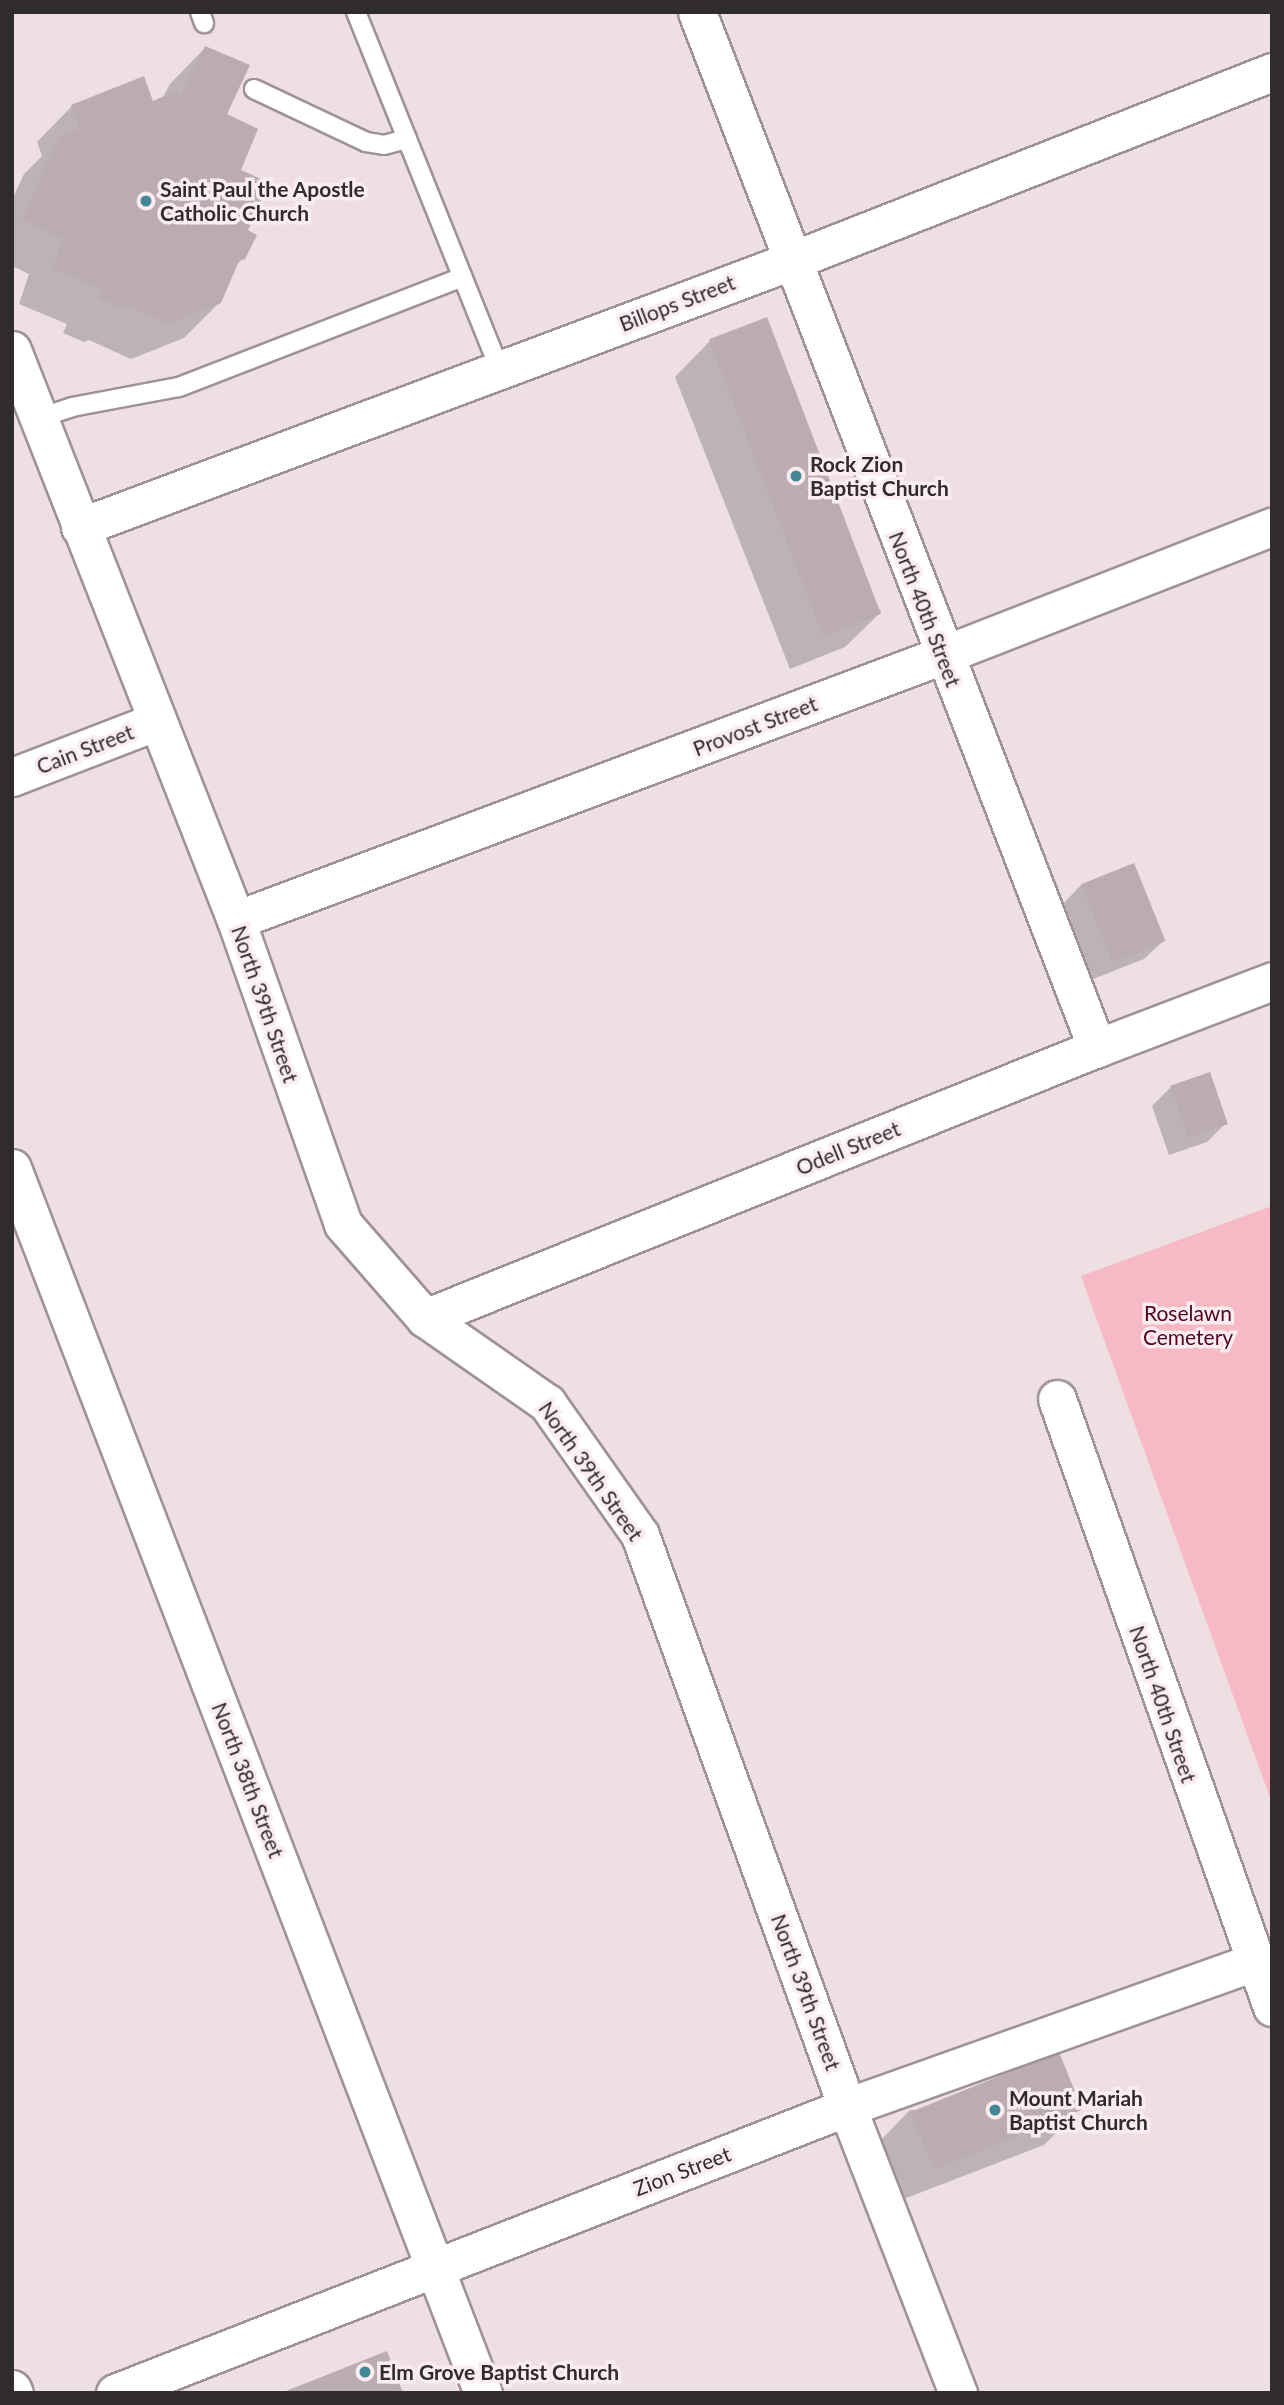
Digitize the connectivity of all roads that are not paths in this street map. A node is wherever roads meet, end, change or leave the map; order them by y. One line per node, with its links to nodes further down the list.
1 (356, 12): 5 (lane)
2 (697, 12): 6 (street, North 40th Street)
3 (1272, 72): 6 (street, Billops Street)
4 (254, 89): 5 (lane)
5 (407, 139): 7 (lane)
6 (791, 261): 9 (street, Billops Street); 13 (street, North 40th Street)
7 (462, 277): 9 (lane); 10 (lane)
8 (12, 350): 10 (street, North 39th Street)
9 (500, 370): 11 (street, Billops Street)
10 (39, 418): 11 (street, North 39th Street)
11 (80, 527): 14 (street, North 39th Street)
12 (1272, 527): 13 (street, Provost Street)
13 (943, 655): 16 (street, Provost Street); 18 (street, North 40th Street)
14 (157, 722): 15 (street, Cain Street); 16 (street, North 39th Street)
15 (12, 777)
16 (236, 920): 20 (street, North 39th Street)
17 (1272, 981): 18 (street, Odell Street)
18 (1097, 1048): 20 (street, Odell Street)
19 (12, 1168): 25 (street, North 38th Street)
20 (425, 1318): 24 (street, North 39th Street)
21 (1057, 1399): 22 (street, North 40th Street)
22 (1254, 1962): 23 (street, North 40th Street); 24 (street, Zion Street)
23 (1272, 2007)
24 (847, 2107): 25 (street, Zion Street); 28 (street, North 39th Street)
25 (435, 2267): 26 (street, Zion Street); 27 (street, North 38th Street)
26 (115, 2393)
27 (483, 2393)
28 (958, 2393)

